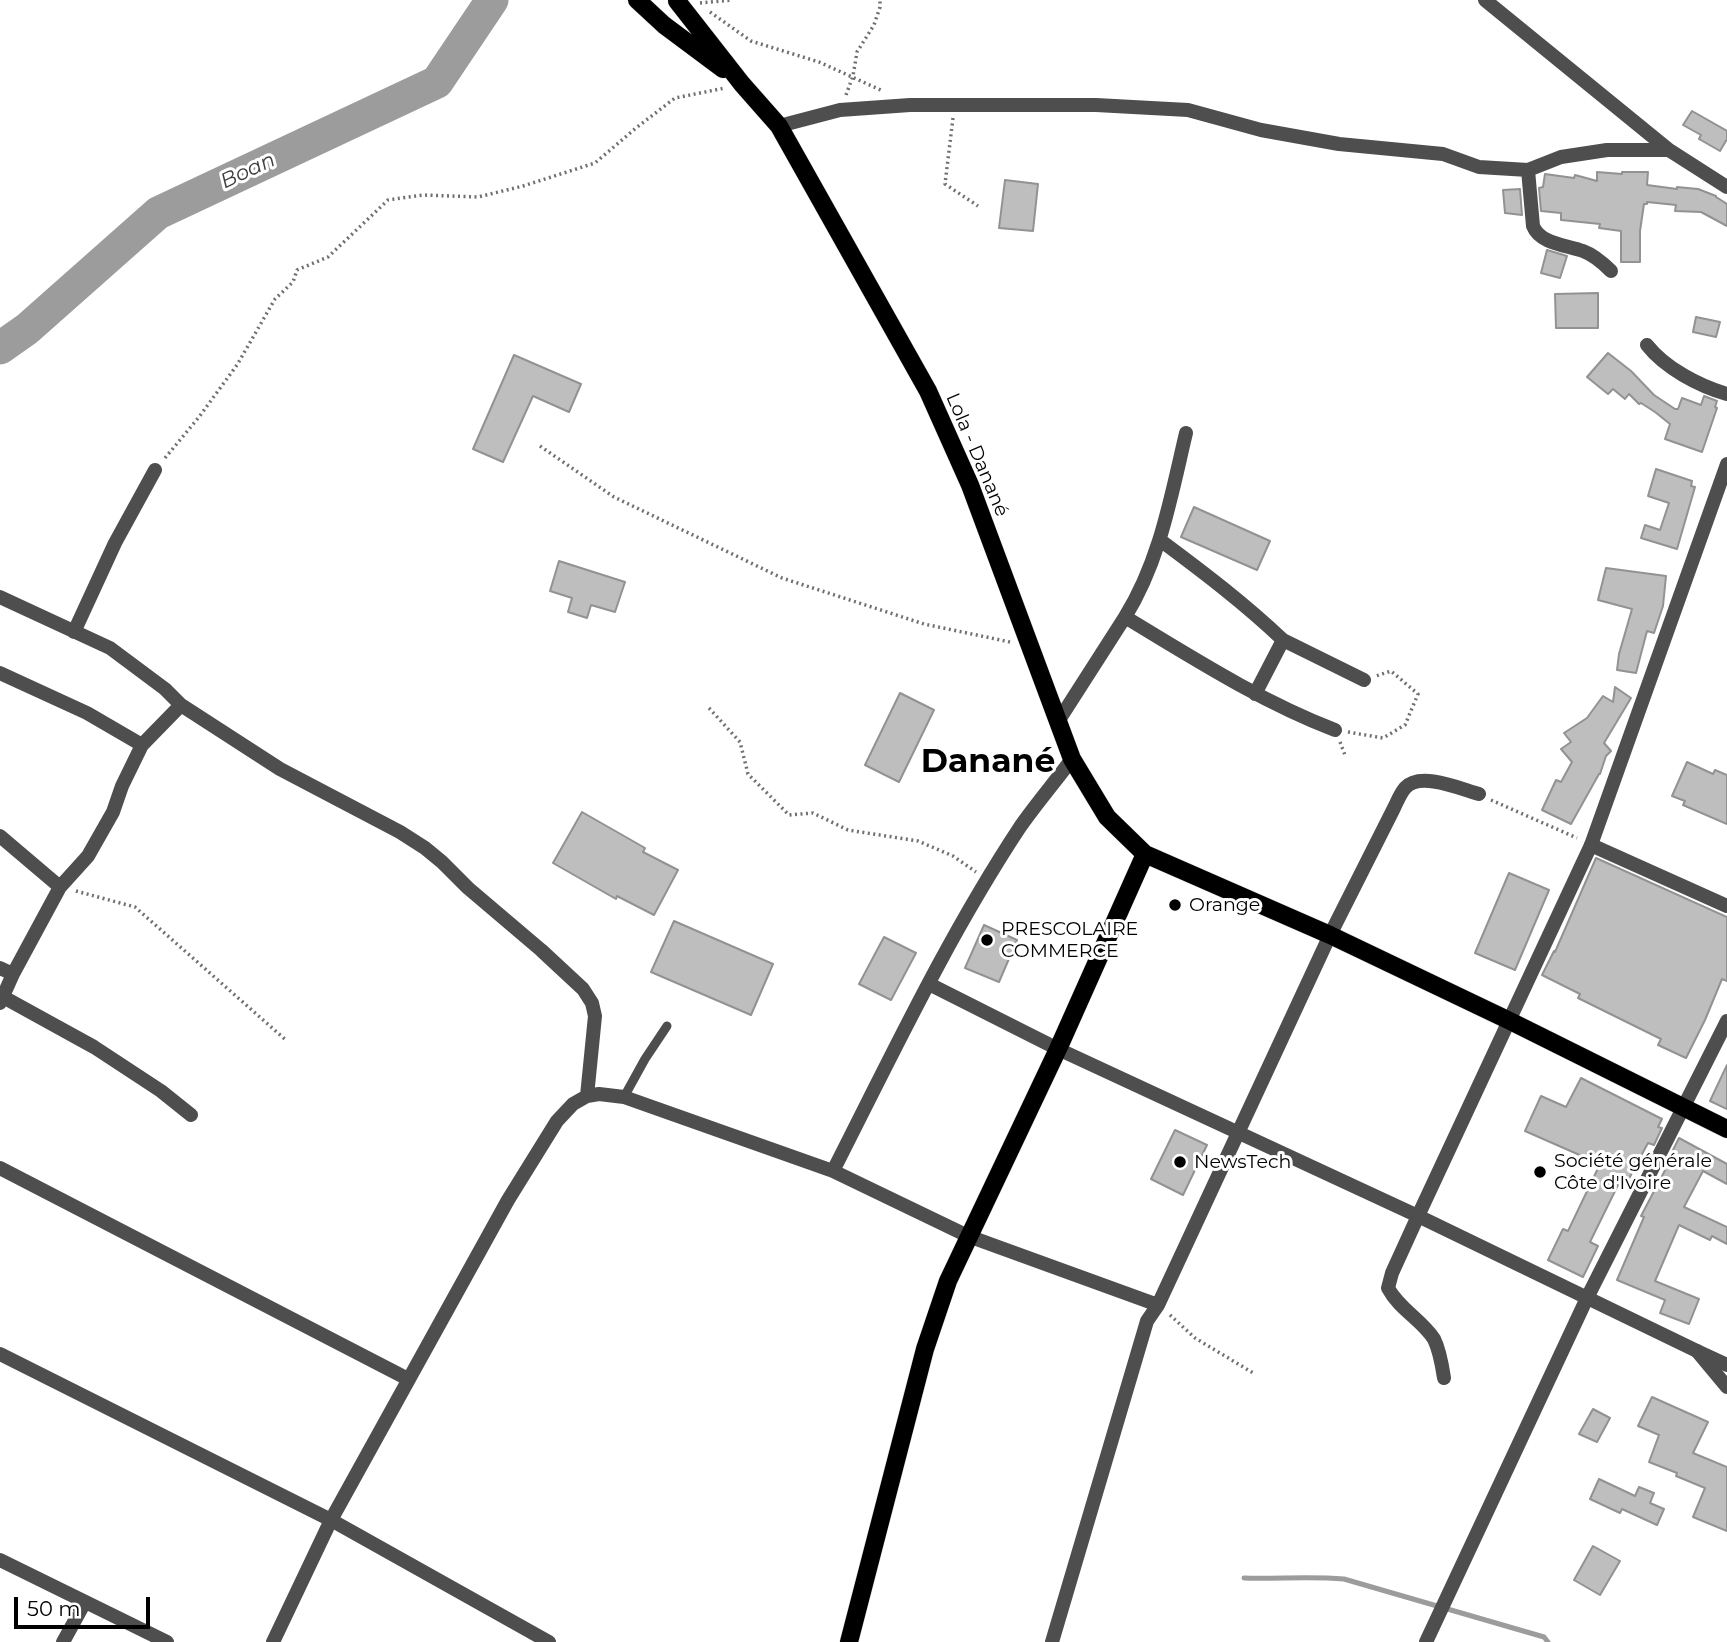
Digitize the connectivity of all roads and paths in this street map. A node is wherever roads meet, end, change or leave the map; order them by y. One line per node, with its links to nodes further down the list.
1 (637, 0): 7 (main road, Lola - Danané)
2 (732, 0): 6 (path)
3 (880, 0): 6 (path)
4 (1485, 0): 12 (street)
5 (677, 1): 7 (main road, Lola - Danané)
6 (853, 76): 8 (path); 10 (path)
7 (742, 84): 11 (main road, Lola - Danané); 22 (path)
8 (909, 105): 9 (street); 10 (street)
9 (954, 106): 13 (street); 15 (path)
10 (840, 110): 11 (street)
11 (779, 126): 28 (main road, Lola - Danané)
12 (1669, 150): 13 (street); 14 (street)
13 (1528, 170): 16 (street)
14 (1727, 187)
15 (978, 206)
16 (1611, 271)
17 (1647, 345): 18 (street)
18 (1727, 394)
19 (1186, 433): 23 (street)
20 (540, 446): 28 (path)
21 (1727, 464): 40 (street)
22 (155, 470): 26 (street)
23 (1160, 540): 25 (street); 27 (street)
24 (0, 597): 26 (street)
25 (1125, 617): 31 (street); 34 (street)
26 (74, 632): 32 (street)
27 (1283, 640): 30 (street); 31 (street)
28 (1029, 646): 34 (main road, Lola - Danané)
29 (0, 673): 36 (street)
30 (1364, 680): 35 (path)
31 (1255, 694): 35 (street)
32 (181, 705): 36 (street); 54 (street)
33 (709, 708): 42 (path)
34 (1059, 720): 37 (main road, Lola - Danané)
35 (1335, 730)
36 (142, 745): 43 (street)
37 (1072, 759): 41 (main road, Lola - Danané); 42 (street)
38 (1479, 794): 40 (path); 45 (street)
39 (0, 836): 43 (street)
40 (1591, 845): 44 (street); 49 (street)
41 (1145, 854): 45 (main road); 53 (main road)
42 (987, 880): 47 (street)
43 (60, 887): 46 (street); 52 (path)
44 (1727, 906)
45 (1330, 935): 49 (main road); 59 (street)
46 (7, 971): 48 (street)
47 (929, 984): 53 (street); 61 (street)
48 (2, 1000): 57 (street)
49 (1510, 1021): 56 (main road); 62 (street)
50 (1727, 1021): 56 (street)
51 (667, 1026): 55 (lane)
52 (287, 1041)
53 (1058, 1049): 59 (street); 63 (main road)
54 (587, 1096): 55 (street); 70 (street)
55 (624, 1097): 61 (street)
56 (1684, 1108): 58 (main road); 64 (street)
57 (191, 1115)
58 (1727, 1129)
59 (1237, 1133): 62 (street); 65 (street)
60 (0, 1168): 70 (street)
61 (834, 1171): 63 (street)
62 (1418, 1216): 64 (street); 71 (street)
63 (968, 1236): 65 (street); 80 (main road)
64 (1587, 1298): 66 (street); 82 (street)
65 (1157, 1305): 69 (path); 81 (street)
66 (1697, 1351): 68 (street); 72 (street)
67 (0, 1354): 73 (street)
68 (1727, 1365)
69 (1255, 1374)
70 (408, 1378): 73 (street)
71 (1444, 1378)
72 (1727, 1387)
73 (331, 1520): 78 (street); 79 (street)
74 (0, 1560): 75 (street)
75 (85, 1602): 76 (street); 77 (street)
76 (63, 1642)
77 (167, 1642)
78 (272, 1642)
79 (549, 1642)
80 (849, 1642)
81 (1052, 1642)
82 (1426, 1642)

